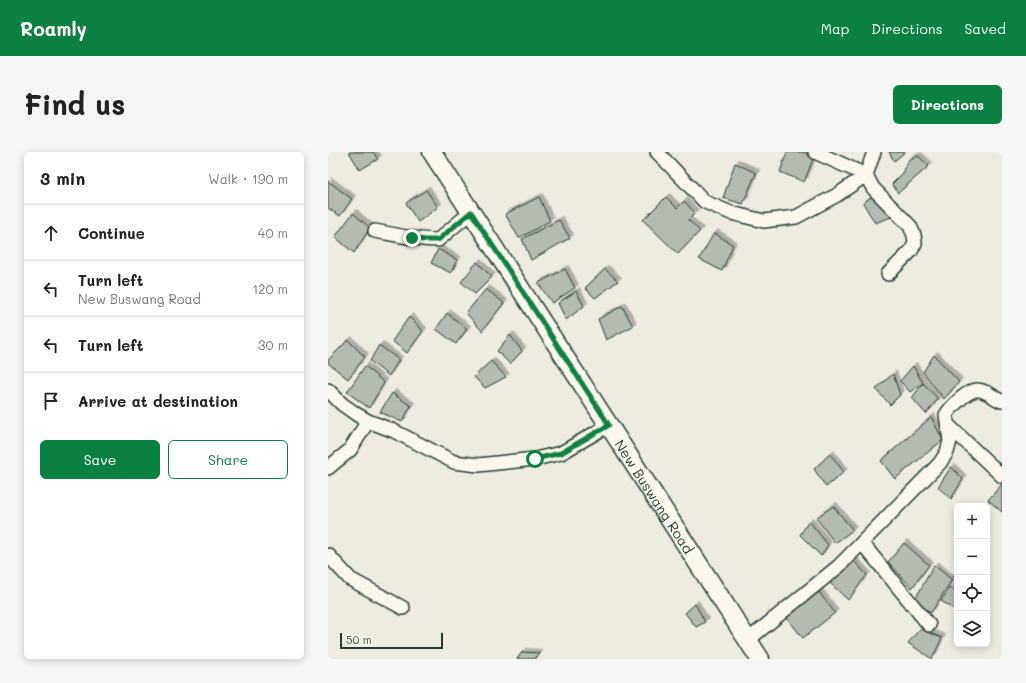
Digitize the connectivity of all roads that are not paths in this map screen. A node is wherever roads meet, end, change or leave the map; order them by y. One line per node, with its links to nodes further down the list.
1 (432, 152): 6 (street, New Buswang Road)
2 (657, 152): 5 (street)
3 (815, 152): 5 (street)
4 (874, 152): 5 (street)
5 (866, 175): 8 (street)
6 (471, 212): 7 (street); 12 (street, New Buswang Road)
7 (375, 231)
8 (888, 274)
9 (328, 390): 11 (street)
10 (1002, 401): 13 (street)
11 (368, 421): 12 (street); 14 (street)
12 (609, 425): 20 (street, New Buswang Road)
13 (948, 425): 15 (street); 16 (street)
14 (328, 468)
15 (1002, 476)
16 (862, 542): 19 (street); 20 (street)
17 (328, 555): 18 (street)
18 (403, 608)
19 (929, 625)
20 (748, 640): 21 (street, New Buswang Road)
21 (760, 659)

